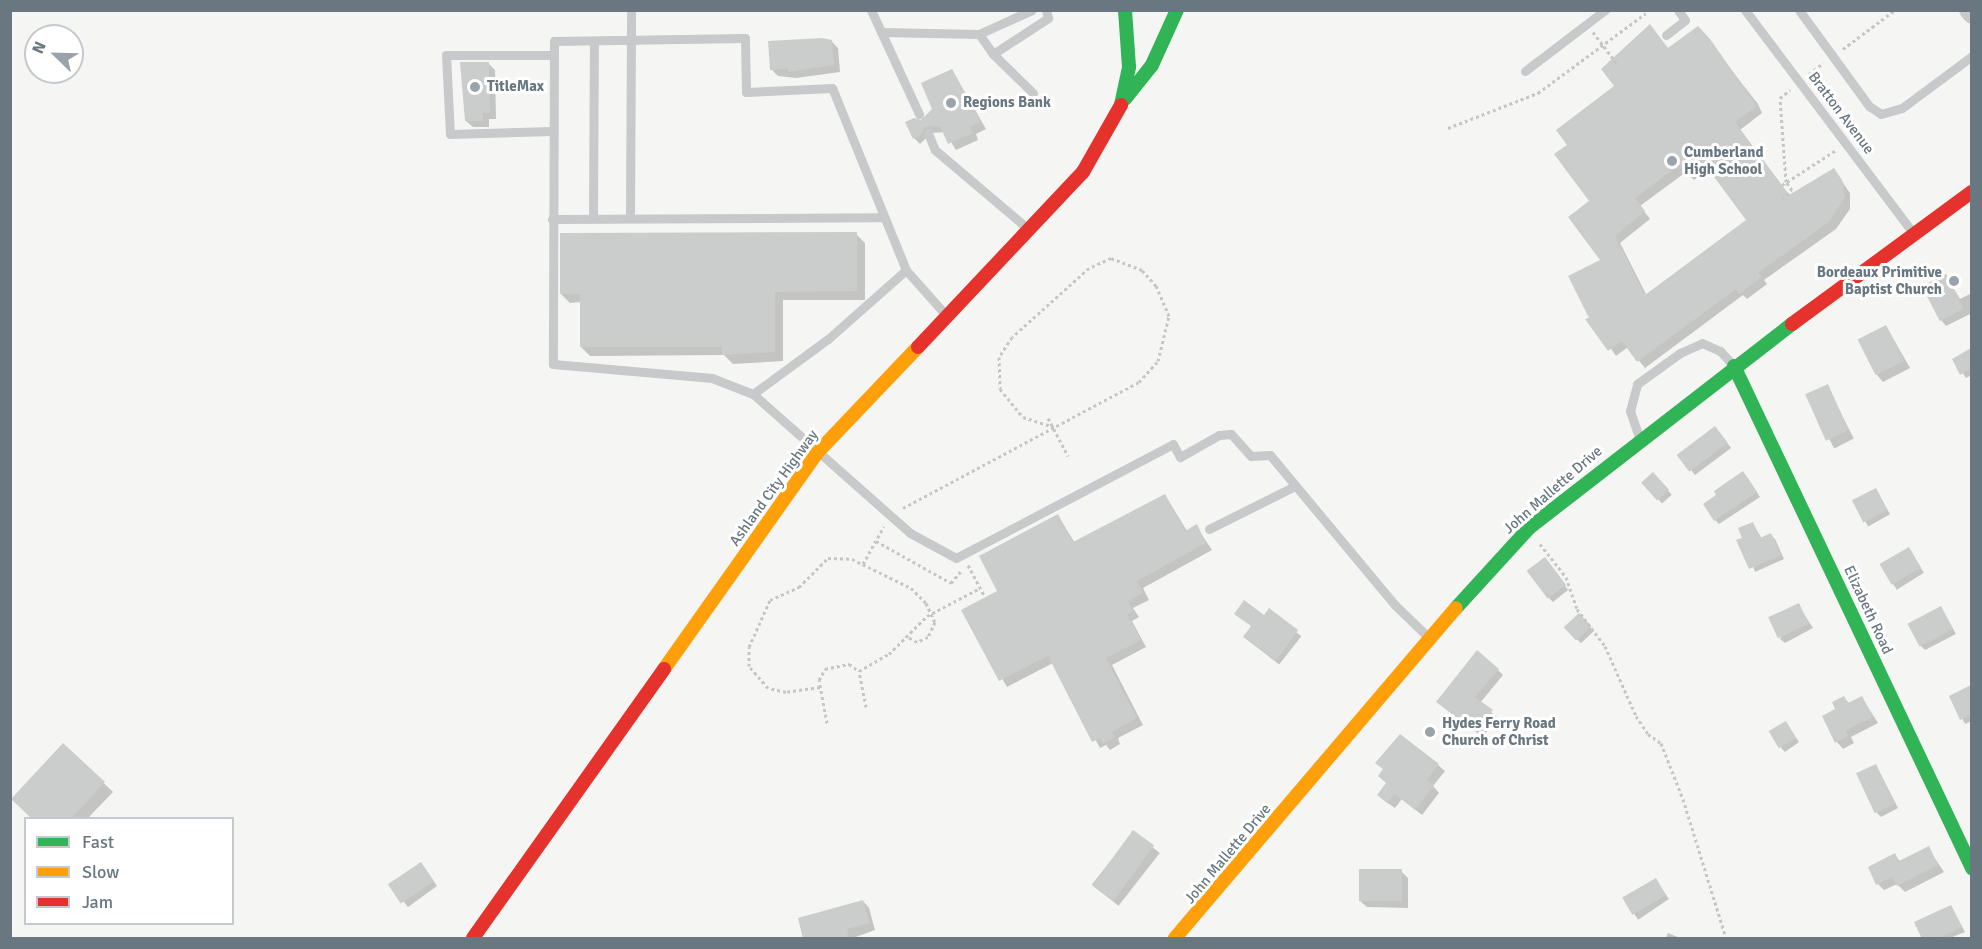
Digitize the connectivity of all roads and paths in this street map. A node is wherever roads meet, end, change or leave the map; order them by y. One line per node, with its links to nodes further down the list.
1 (631, 10): 19 (lane)
2 (871, 10): 15 (lane)
3 (1032, 10): 16 (lane)
4 (1046, 10): 21 (lane)
5 (1177, 10): 27 (street)
6 (1605, 10): 14 (lane)
7 (1678, 10): 17 (lane)
8 (1745, 10): 32 (lane, Bratton Avenue)
9 (1799, 10): 23 (lane)
10 (1968, 10): 13 (street)
11 (1646, 13): 20 (path)
12 (1119, 14): 27 (street, Ashland City Highway)
13 (1971, 15)
14 (1587, 24): 20 (path); 25 (lane)
15 (881, 32): 16 (lane); 28 (lane)
16 (979, 34): 21 (lane)
17 (1666, 35)
18 (594, 43): 19 (lane); 22 (lane); 36 (lane)
19 (631, 43): 35 (lane); 37 (lane)
20 (1602, 45): 24 (path); 29 (path)
21 (993, 54): 26 (lane)
22 (554, 55): 30 (lane); 30 (lane)
23 (1971, 56)
24 (1617, 64)
25 (1525, 71)
26 (1033, 93)
27 (1122, 103): 39 (street, Ashland City Highway)
28 (919, 114)
29 (1448, 128)
30 (552, 131): 38 (lane)
31 (928, 133): 39 (lane)
32 (1845, 144): 33 (path); 40 (lane, Bratton Avenue)
33 (1782, 185)
34 (1971, 192): 40 (street, John Mallette Drive)
35 (883, 217): 37 (lane); 41 (lane)
36 (593, 218): 37 (lane); 38 (lane)
37 (630, 218)
38 (552, 219): 44 (lane)
39 (1029, 229): 42 (street, Ashland City Highway)
40 (1913, 233): 43 (street, John Mallette Drive)
41 (906, 270): 42 (lane); 44 (lane)
42 (945, 314): 48 (street, Ashland City Highway)
43 (1734, 366): 47 (street, John Mallette Drive); 47 (lane); 67 (street, Elizabeth Road)
44 (753, 394): 48 (lane)
45 (1048, 418): 46 (path)
46 (1053, 427): 46 (path); 49 (path); 51 (path)
47 (1640, 439): 54 (street, John Mallette Drive)
48 (816, 454): 56 (lane); 68 (street, Ashland City Highway)
49 (1068, 456)
50 (1296, 486): 53 (lane); 56 (lane); 62 (lane)
51 (903, 508)
52 (885, 524): 55 (path)
53 (1209, 528)
54 (1529, 528): 62 (street, John Mallette Drive); 70 (path)
55 (876, 541): 56 (path); 57 (path)
56 (965, 559): 58 (path)
57 (863, 564): 60 (path); 64 (path)
58 (980, 588): 59 (path); 60 (path)
59 (984, 595)
60 (932, 614): 61 (path); 61 (path)
61 (906, 636): 63 (path)
62 (1430, 639): 69 (street, John Mallette Drive)
63 (859, 671): 64 (path); 65 (path)
64 (820, 687): 66 (path)
65 (866, 707)
66 (826, 723)
67 (1971, 868)
68 (473, 939)
69 (1175, 939)
70 (1726, 939)

